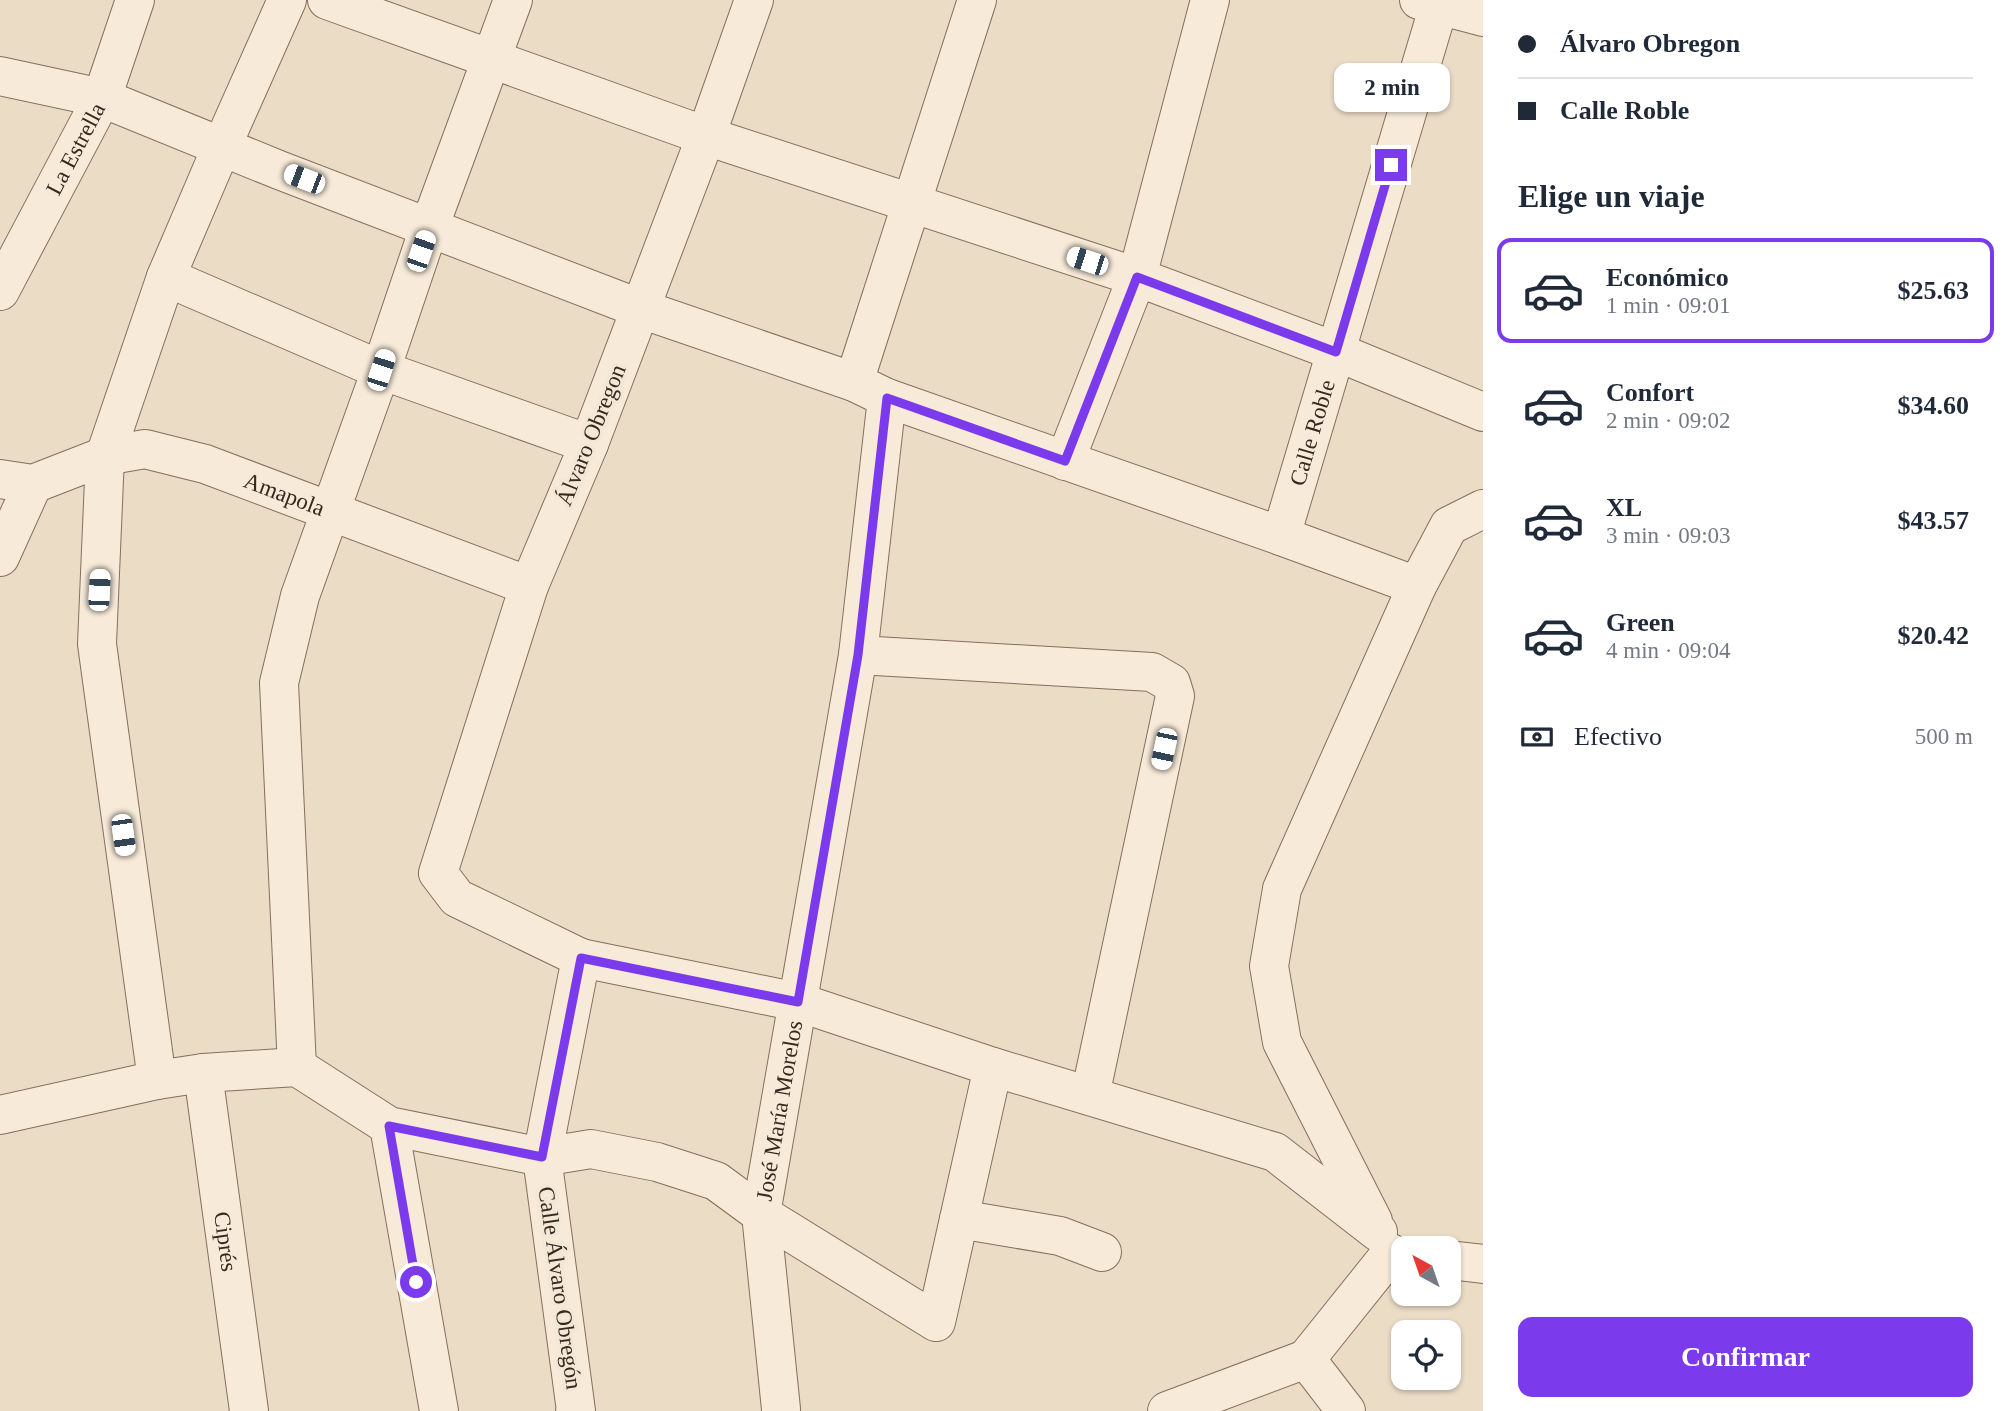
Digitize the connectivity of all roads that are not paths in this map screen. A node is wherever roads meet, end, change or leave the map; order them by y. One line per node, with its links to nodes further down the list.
1 (135, 0): 12 (street, La Estrella)
2 (287, 0): 14 (street)
3 (327, 0): 10 (street)
4 (513, 0): 10 (street)
5 (754, 0): 13 (street, Álvaro Obregon)
6 (977, 0): 15 (street, José María Morelos)
7 (1210, 0): 19 (street)
8 (1429, 3): 9 (street); 21 (street, Calle Roble)
9 (1483, 17)
10 (491, 59): 13 (street); 16 (street)
11 (0, 76): 12 (street)
12 (102, 98): 14 (street); 17 (street, La Estrella)
13 (706, 136): 15 (street); 20 (street, Álvaro Obregon)
14 (222, 146): 16 (street); 18 (street)
15 (912, 204): 19 (street); 23 (street, José María Morelos)
16 (429, 228): 20 (street); 22 (street)
17 (5, 268)
18 (166, 277): 22 (street); 26 (street)
19 (1137, 277): 21 (street); 27 (street)
20 (641, 309): 23 (street); 25 (street, Álvaro Obregon)
21 (1336, 352): 24 (street); 31 (street, Calle Roble)
22 (381, 370): 25 (street); 30 (street)
23 (871, 390): 27 (street); 35 (street, José María Morelos)
24 (1483, 412)
25 (590, 444): 33 (street, Álvaro Obregon)
26 (105, 456): 28 (street, Amapola); 30 (street, Amapola); 41 (street)
27 (1065, 461): 31 (street)
28 (16, 481): 32 (street)
29 (1483, 509): 34 (street)
30 (331, 511): 33 (street, Amapola); 38 (street)
31 (1281, 536): 34 (street)
32 (0, 557)
33 (529, 586): 36 (street, Álvaro Obregon)
34 (1417, 586): 48 (street)
35 (858, 655): 37 (street, José María Morelos); 42 (street)
36 (581, 958): 37 (street); 45 (street, Calle Álvaro Obregón)
37 (798, 1002): 39 (street); 46 (street, José María Morelos)
38 (297, 1067): 40 (street); 44 (street)
39 (993, 1067): 42 (street); 47 (street)
40 (203, 1073): 41 (street); 54 (street, Ciprés)
41 (157, 1080): 43 (street)
42 (1090, 1096): 48 (street)
43 (0, 1115)
44 (389, 1126): 45 (street); 55 (street)
45 (542, 1157): 46 (street); 56 (street, Calle Álvaro Obregón)
46 (761, 1214): 47 (street); 53 (street, José María Morelos)
47 (959, 1219): 49 (street)
48 (1391, 1247): 52 (street)
49 (1102, 1252)
50 (1461, 1261): 51 (street)
51 (1483, 1264)
52 (1306, 1359): 57 (street); 58 (street)
53 (781, 1410)
54 (249, 1411)
55 (439, 1411)
56 (576, 1411)
57 (1167, 1411)
58 (1346, 1411)

